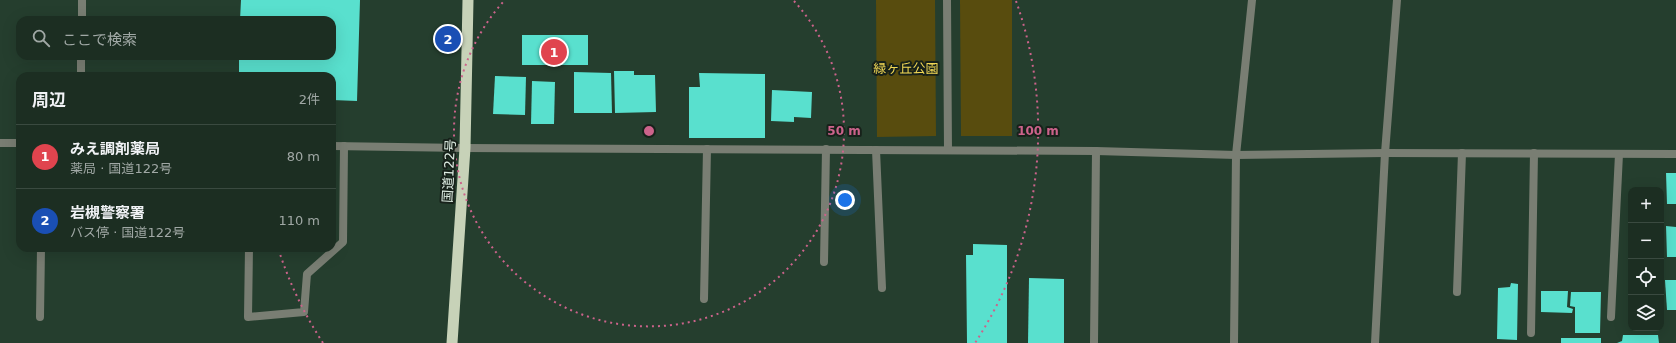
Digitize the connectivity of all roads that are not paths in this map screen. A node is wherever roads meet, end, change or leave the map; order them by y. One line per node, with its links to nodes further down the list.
1 (82, 0): 6 (street)
2 (468, 0): 13 (highway, 国道122号)
3 (947, 0): 17 (street)
4 (1252, 0): 24 (street)
5 (1397, 0): 19 (street)
6 (82, 16)
7 (81, 60): 8 (street)
8 (81, 72)
9 (0, 143): 10 (street)
10 (16, 144)
11 (336, 146): 12 (street)
12 (344, 146): 13 (street); 25 (street)
13 (465, 148): 14 (street); 36 (highway, 国道122号)
14 (707, 149): 15 (street); 32 (street)
15 (826, 149): 16 (street); 29 (street)
16 (876, 150): 17 (street); 30 (street)
17 (948, 150): 18 (street)
18 (1096, 151): 24 (street); 37 (street)
19 (1385, 153): 20 (street); 24 (street); 39 (street)
20 (1462, 153): 21 (street); 31 (street)
21 (1534, 153): 22 (street); 35 (street)
22 (1619, 154): 23 (street); 34 (street)
23 (1676, 154)
24 (1236, 155): 38 (street)
25 (336, 248)
26 (42, 252): 33 (street)
27 (248, 252): 28 (street)
28 (332, 252)
29 (824, 262)
30 (882, 288)
31 (1457, 292)
32 (704, 299)
33 (40, 317)
34 (1611, 317)
35 (1531, 334)
36 (452, 343)
37 (1094, 343)
38 (1234, 343)
39 (1375, 343)

